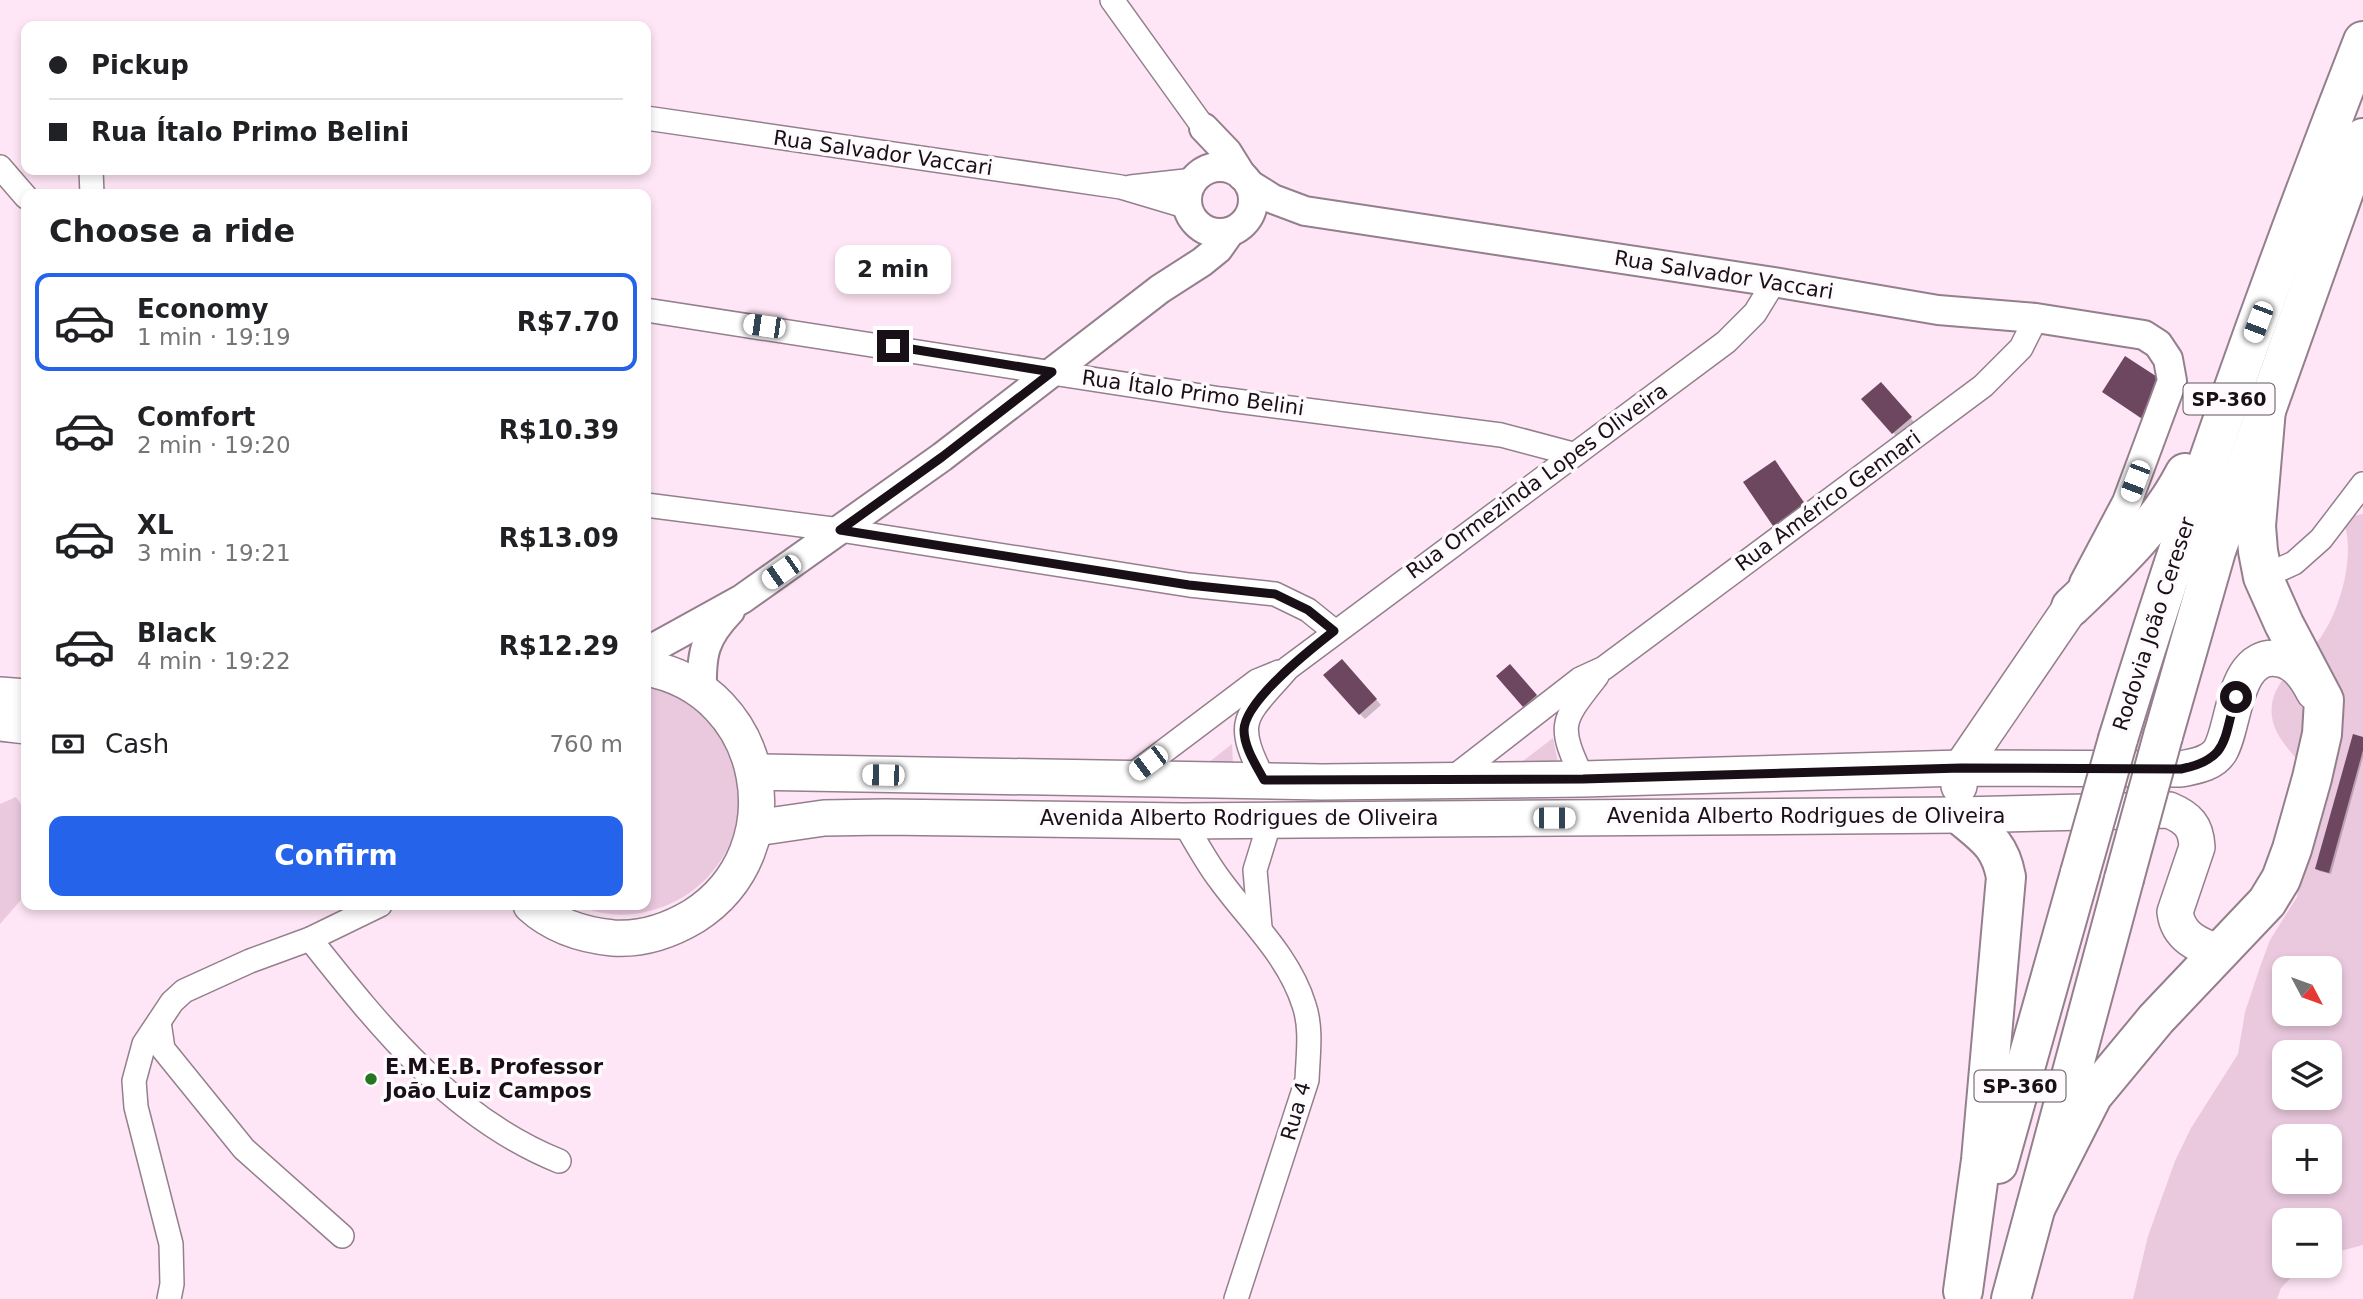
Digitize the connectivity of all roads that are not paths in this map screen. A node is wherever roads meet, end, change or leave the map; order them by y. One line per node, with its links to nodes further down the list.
1 (1112, 0): 4 (street)
2 (2359, 53): 16 (highway, Rodovia João Cereser / SP-360)
3 (651, 119): 9 (street, Rua Salvador Vaccari)
4 (1204, 128): 7 (street); 9 (street)
5 (2363, 138): 18 (highway, Rodovia João Cereser / SP-360)
6 (0, 167): 8 (street)
7 (1246, 180): 9 (street); 10 (street, Rua Salvador Vaccari); 11 (street)
8 (21, 191)
9 (1194, 194): 11 (street); 12 (street)
10 (1304, 211): 11 (street, Rua Salvador Vaccari); 13 (street, Rua Salvador Vaccari)
11 (1238, 226): 12 (street)
12 (1178, 277): 17 (street)
13 (1774, 282): 15 (street, Rua Salvador Vaccari); 19 (street, Rua Ormezinda Lopes Oliveira)
14 (651, 311): 17 (street, Rua Ítalo Primo Belini)
15 (2036, 318): 25 (street, Rua Salvador Vaccari); 29 (street, Rua Américo Gennari)
16 (2240, 369): 25 (highway); 58 (highway, Rodovia João Cereser / SP-360, bridge)
17 (1052, 372): 19 (street, Rua Ítalo Primo Belini); 22 (street)
18 (2266, 409): 23 (highway); 56 (highway, Rodovia João Cereser / SP-360, bridge)
19 (1573, 454): 26 (street, Rua Ormezinda Lopes Oliveira)
20 (2363, 484): 23 (street)
21 (651, 506): 22 (street)
22 (840, 530): 24 (street); 26 (street)
23 (2263, 577): 34 (highway)
24 (741, 599): 27 (street); 31 (street)
25 (2071, 607): 37 (main road)
26 (1334, 631): 28 (street, Rua Ormezinda Lopes Oliveira)
27 (651, 649)
28 (1288, 667): 41 (street, Rua Ormezinda Lopes Oliveira); 42 (street, Rua Ormezinda Lopes Oliveira)
29 (1604, 668): 40 (street, Rua Américo Gennari); 43 (street, Rua Américo Gennari)
30 (651, 669): 31 (main road)
31 (702, 691): 38 (main road)
32 (0, 695): 33 (main road)
33 (21, 697)
34 (2324, 714): 37 (main road, Avenida Alberto Rodrigues de Oliveira); 53 (highway)
35 (0, 723): 36 (main road)
36 (21, 725)
37 (1961, 768): 39 (main road, Avenida Alberto Rodrigues de Oliveira); 44 (main road)
38 (755, 772): 41 (main road, Avenida Alberto Rodrigues de Oliveira); 48 (main road)
39 (1752, 774): 40 (main road, Avenida Alberto Rodrigues de Oliveira); 45 (street)
40 (1583, 779): 43 (main road, Avenida Alberto Rodrigues de Oliveira)
41 (1127, 780): 42 (main road, Avenida Alberto Rodrigues de Oliveira)
42 (1264, 780): 43 (main road, Avenida Alberto Rodrigues de Oliveira)
43 (1450, 780)
44 (1961, 816): 45 (main road, Avenida Alberto Rodrigues de Oliveira); 53 (main road, Avenida Alberto Rodrigues de Oliveira); 58 (highway)
45 (1750, 817): 46 (main road, Avenida Alberto Rodrigues de Oliveira)
46 (1271, 818): 47 (main road, Avenida Alberto Rodrigues de Oliveira); 51 (street, Rua 4)
47 (1183, 821): 48 (main road, Avenida Alberto Rodrigues de Oliveira); 51 (street, Rua 4)
48 (755, 828): 50 (main road)
49 (370, 910): 52 (street)
50 (537, 910)
51 (1260, 927): 60 (street, Rua 4)
52 (310, 939): 54 (street); 55 (street)
53 (2220, 953): 56 (highway)
54 (159, 1022): 57 (street); 59 (street)
55 (559, 1161)
56 (2036, 1207): 61 (highway, Rodovia João Cereser / SP-360)
57 (342, 1237)
58 (1962, 1295)
59 (169, 1299)
60 (1236, 1299)
61 (2011, 1299)

